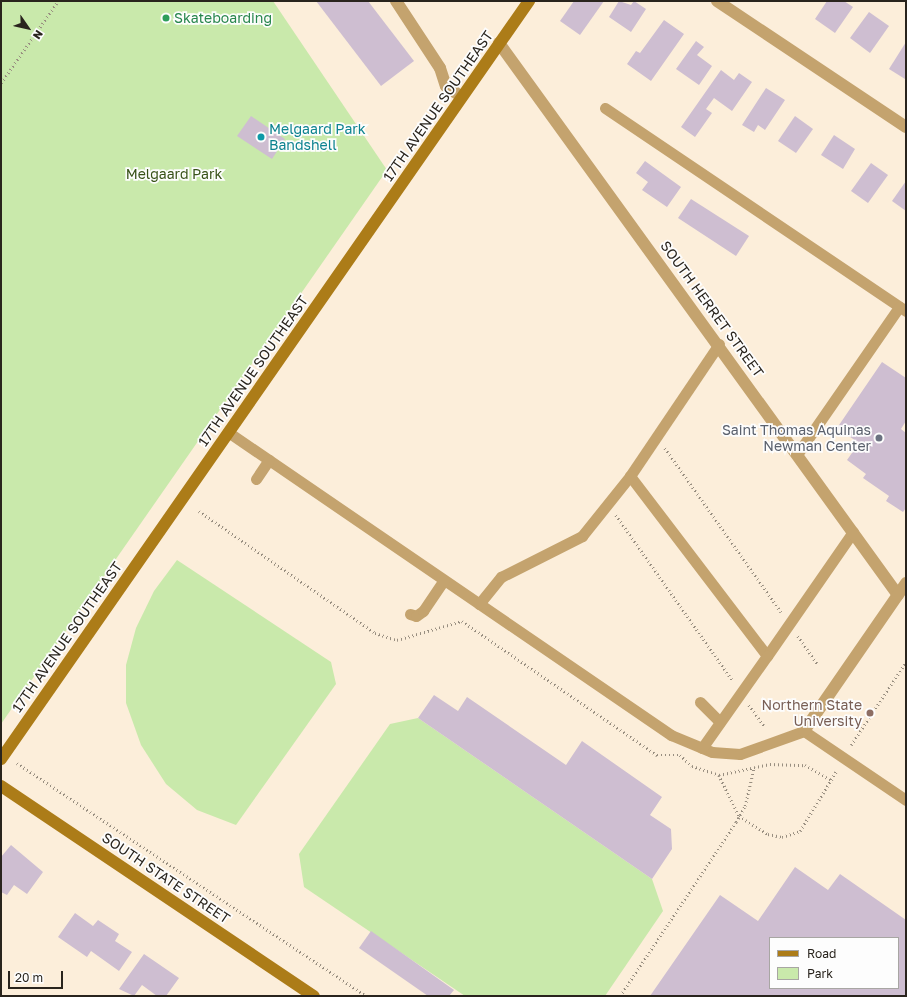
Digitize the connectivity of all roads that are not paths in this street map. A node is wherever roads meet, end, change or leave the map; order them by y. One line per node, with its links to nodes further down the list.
1 (396, 1): 5 (street)
2 (529, 1): 4 (street, 17TH AVENUE SOUTHEAST)
3 (717, 1): 7 (street)
4 (499, 43): 5 (street, 17TH AVENUE SOUTHEAST); 9 (street, SOUTH HERRET STREET)
5 (462, 97): 10 (street, 17TH AVENUE SOUTHEAST)
6 (605, 108): 8 (lane)
7 (906, 127)
8 (903, 309): 11 (lane)
9 (719, 344): 11 (street, SOUTH HERRET STREET); 13 (lane)
10 (228, 432): 12 (lane); 26 (street, 17TH AVENUE SOUTHEAST)
11 (798, 454): 15 (street, SOUTH HERRET STREET)
12 (269, 460): 14 (lane); 16 (lane)
13 (630, 476): 19 (lane); 21 (lane)
14 (256, 479)
15 (853, 532): 18 (street, SOUTH HERRET STREET); 21 (lane)
16 (444, 580): 19 (lane); 20 (lane)
17 (906, 583): 18 (street)
18 (898, 595): 24 (street)
19 (479, 604): 25 (lane)
20 (410, 614)
21 (767, 656): 23 (lane)
22 (700, 702): 23 (lane)
23 (720, 722): 25 (lane)
24 (804, 731): 25 (lane); 28 (lane)
25 (702, 748)
26 (3, 757)
27 (1, 786): 29 (street, SOUTH STATE STREET)
28 (906, 800)
29 (314, 996)

